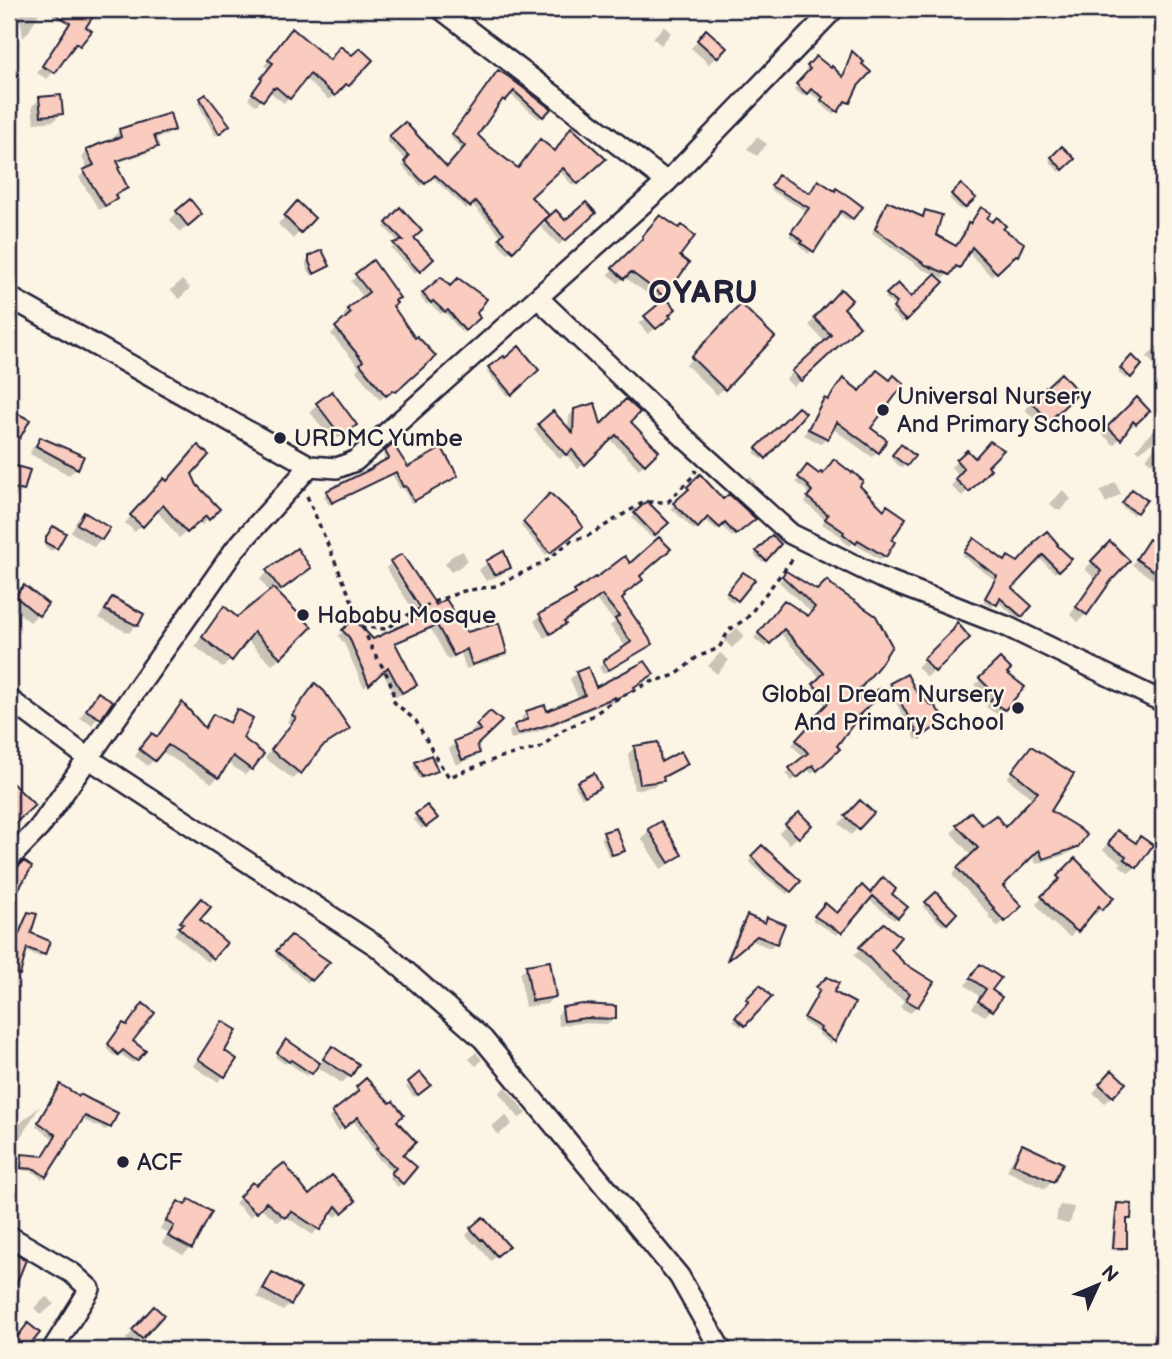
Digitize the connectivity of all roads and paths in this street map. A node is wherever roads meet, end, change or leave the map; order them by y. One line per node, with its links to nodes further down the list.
1 (441, 9): 3 (street)
2 (834, 9): 3 (street)
3 (667, 182): 5 (street)
4 (9, 297): 7 (street)
5 (538, 298): 6 (street); 7 (street)
6 (700, 452): 8 (street); 9 (path)
7 (310, 466): 9 (path); 12 (street)
8 (806, 542): 9 (path); 11 (street)
9 (363, 627)
10 (9, 699): 12 (street)
11 (1163, 702)
12 (88, 758): 13 (street); 16 (street)
13 (9, 859)
14 (9, 1236): 15 (street)
15 (52, 1350)
16 (721, 1350)

